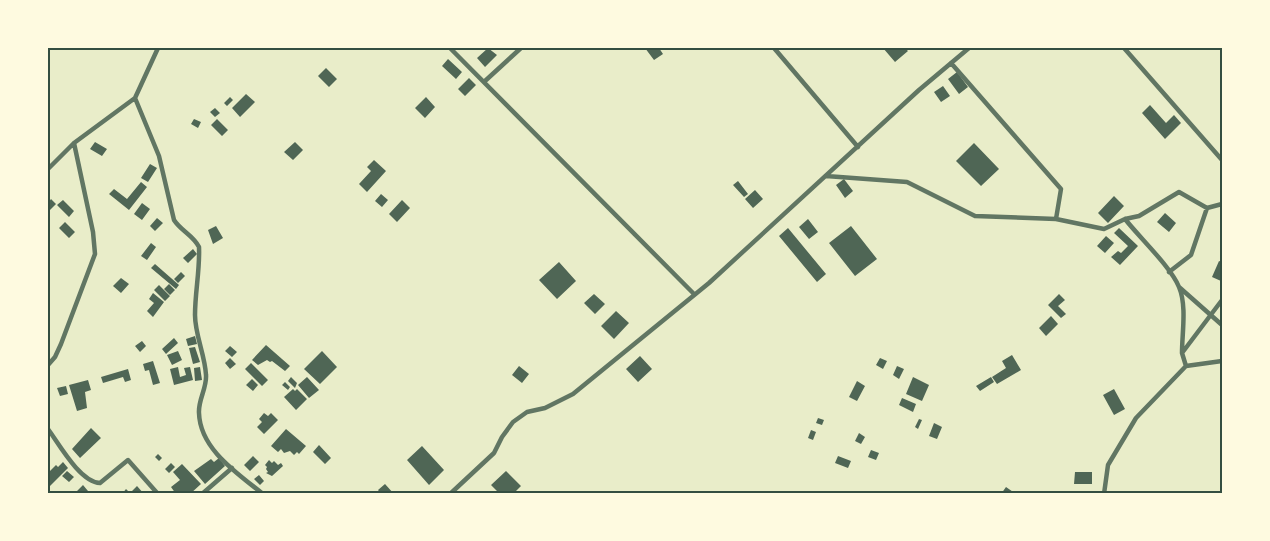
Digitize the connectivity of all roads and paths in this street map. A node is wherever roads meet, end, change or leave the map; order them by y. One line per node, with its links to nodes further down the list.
1 (158, 48): 9 (street)
2 (450, 48): 8 (street)
3 (522, 48): 8 (street)
4 (774, 48): 11 (street)
5 (969, 48): 7 (street)
6 (1124, 48): 12 (street)
7 (951, 63): 11 (street); 17 (street)
8 (485, 81): 21 (street)
9 (135, 98): 10 (street); 30 (street)
10 (74, 143): 13 (street); 27 (street)
11 (858, 147): 14 (street)
12 (1222, 160)
13 (48, 169)
14 (826, 176): 17 (street); 21 (street)
15 (1222, 204): 16 (street)
16 (1207, 208): 18 (street); 19 (street)
17 (1056, 219): 18 (street)
18 (1125, 220): 19 (street)
19 (1169, 272): 20 (street)
20 (1179, 287): 23 (street); 25 (street)
21 (694, 294): 34 (street)
22 (1222, 300): 23 (street)
23 (1212, 315): 24 (street); 25 (street)
24 (1222, 326)
25 (1182, 354): 28 (street)
26 (1222, 361): 28 (street)
27 (48, 365)
28 (1186, 366): 35 (street)
29 (48, 428): 31 (street)
30 (232, 468): 32 (street); 33 (street)
31 (158, 494)
32 (202, 494)
33 (263, 494)
34 (450, 494)
35 (1104, 494)

